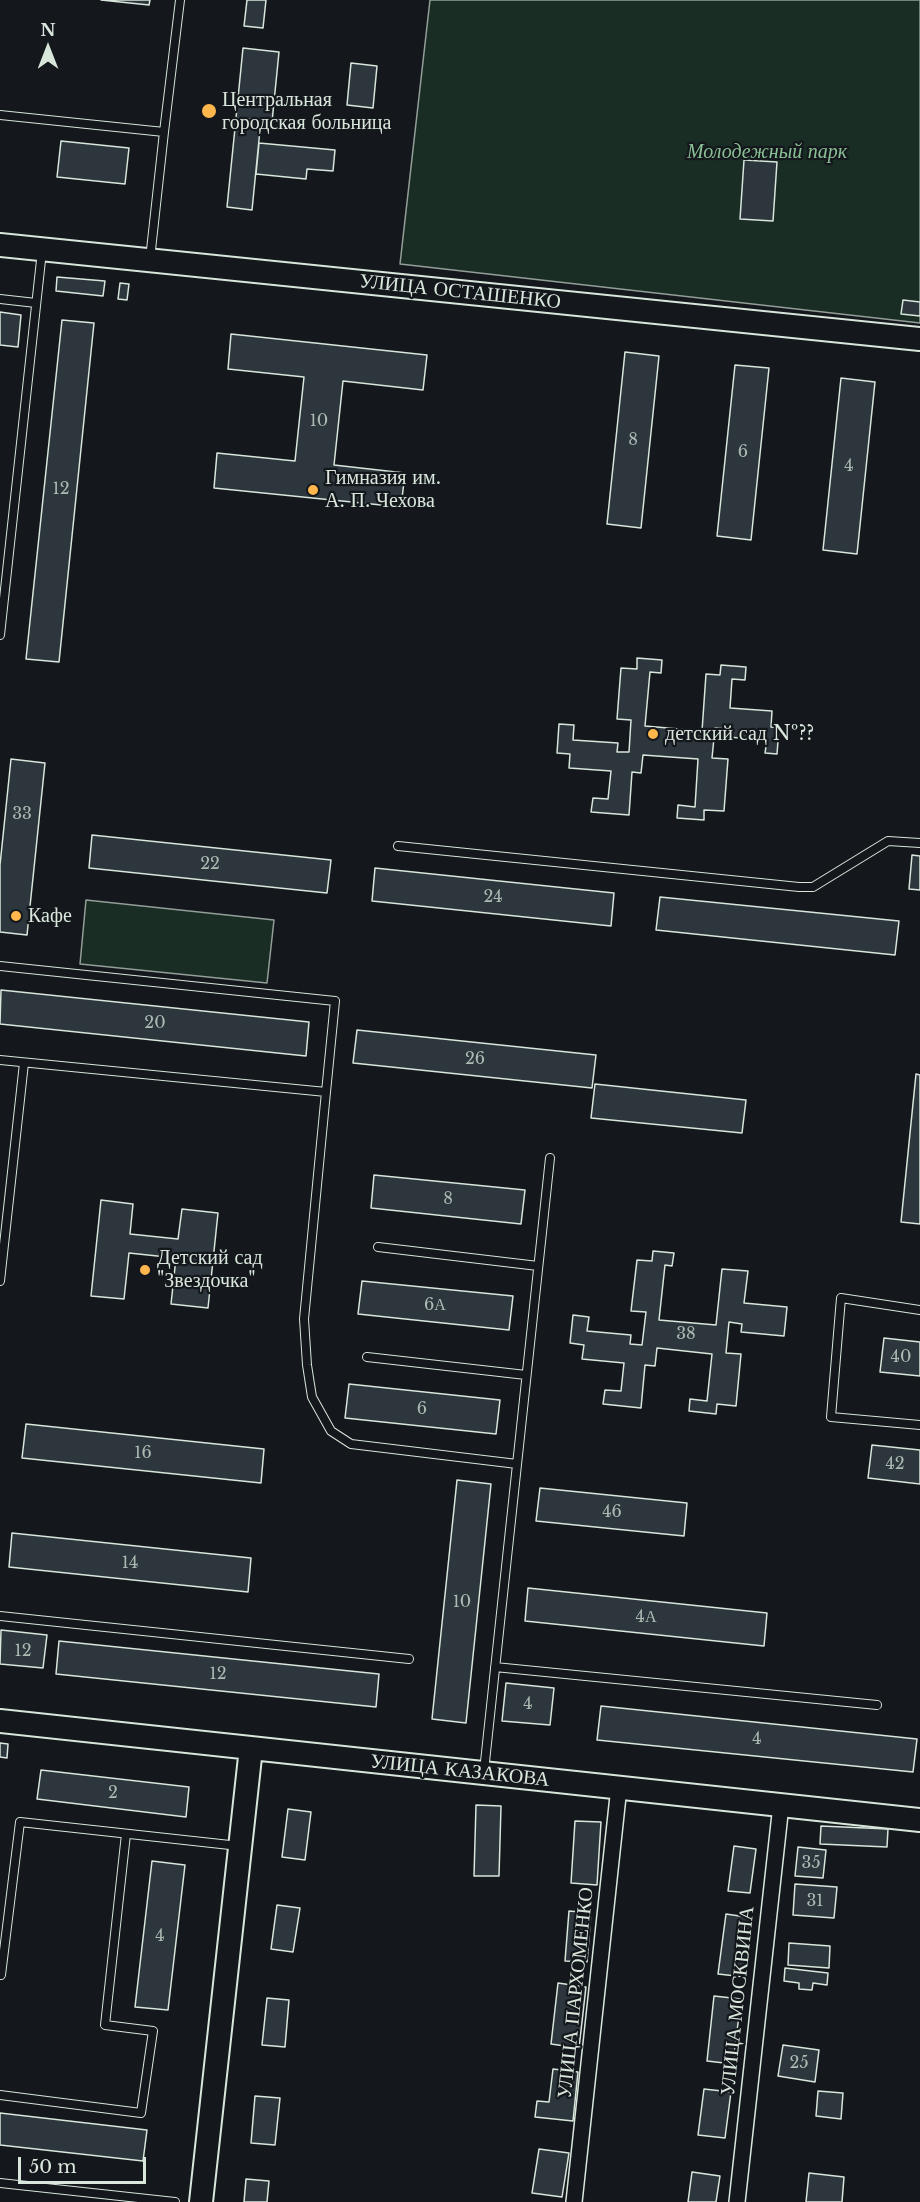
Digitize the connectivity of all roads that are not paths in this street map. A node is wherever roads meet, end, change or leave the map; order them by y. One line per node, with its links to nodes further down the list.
1 (180, 0): 3 (lane)
2 (0, 115): 3 (lane)
3 (164, 132): 6 (lane)
4 (0, 245): 5 (street, УЛИЦА ОСТАШЕНКО)
5 (42, 250): 6 (street, УЛИЦА ОСТАШЕНКО); 8 (lane)
6 (150, 261): 9 (street, УЛИЦА ОСТАШЕНКО)
7 (0, 299): 8 (lane)
8 (36, 303): 10 (lane)
9 (920, 339)
10 (0, 635)
11 (920, 843): 12 (lane)
12 (398, 846)
13 (0, 966): 16 (lane)
14 (0, 1060): 15 (lane)
15 (24, 1063): 16 (lane); 20 (lane)
16 (326, 1092): 25 (lane)
17 (550, 1158): 19 (lane)
18 (378, 1247): 19 (lane)
19 (538, 1266): 23 (lane)
20 (0, 1281)
21 (920, 1310): 24 (lane)
22 (367, 1357): 23 (lane)
23 (526, 1375): 25 (lane)
24 (920, 1425)
25 (517, 1464): 28 (lane)
26 (0, 1616): 27 (lane)
27 (409, 1659)
28 (495, 1667): 29 (lane); 32 (lane)
29 (877, 1706)
30 (0, 1721): 31 (street, УЛИЦА КАЗАКОВА)
31 (251, 1748): 32 (street, УЛИЦА КАЗАКОВА); 37 (street)
32 (483, 1773): 33 (street, УЛИЦА КАЗАКОВА)
33 (619, 1788): 34 (street, УЛИЦА КАЗАКОВА); 43 (street, УЛИЦА ПАРХОМЕНКО)
34 (781, 1805): 35 (street, УЛИЦА КАЗАКОВА); 44 (street, УЛИЦА МОСКВИНА)
35 (920, 1820)
36 (126, 1834): 37 (lane); 38 (lane); 39 (lane)
37 (241, 1846): 42 (street)
38 (1, 1975)
39 (0, 2095)
40 (0, 2183): 41 (lane)
41 (175, 2202)
42 (201, 2202)
43 (574, 2202)
44 (737, 2202)

